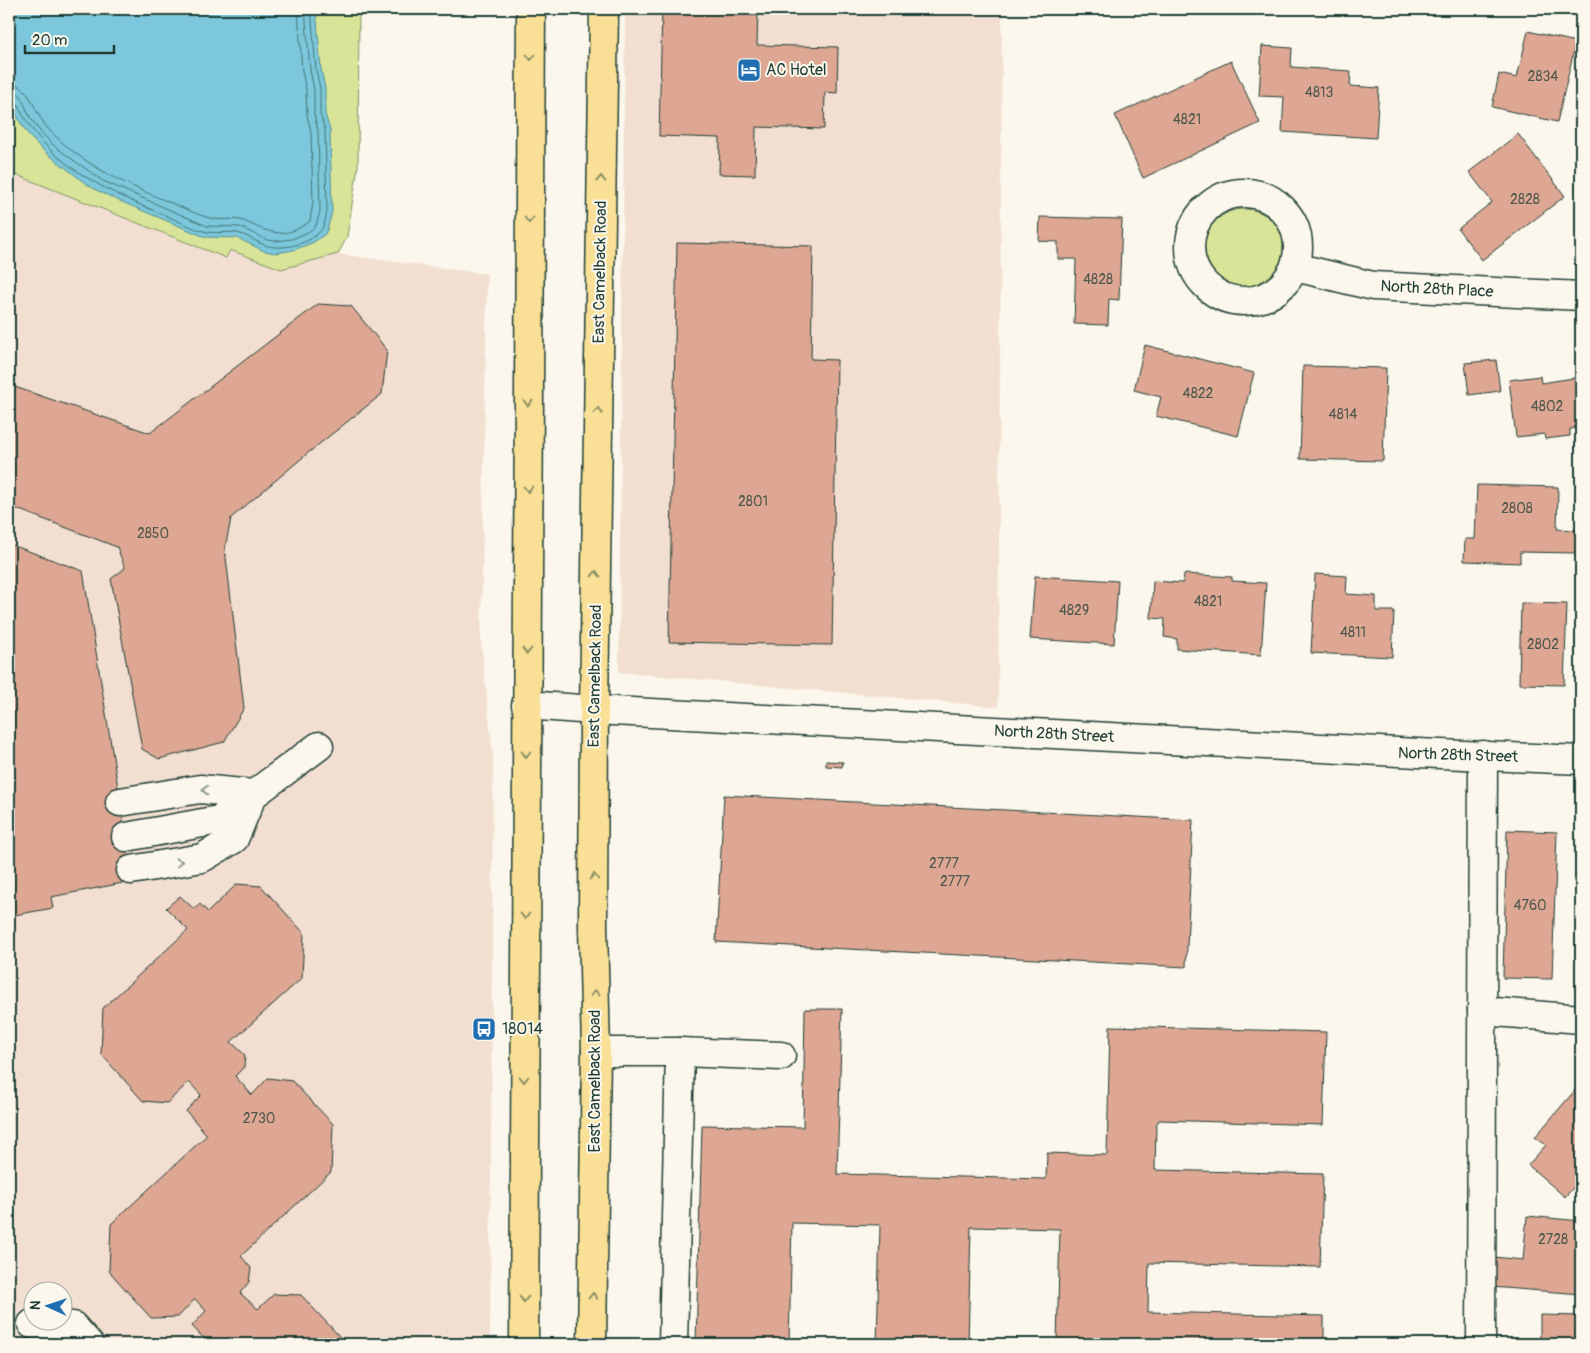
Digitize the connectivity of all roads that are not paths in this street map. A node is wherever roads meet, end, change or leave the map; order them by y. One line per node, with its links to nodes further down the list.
1 (531, 9): 5 (main road, one-way to 5)
2 (604, 9): 6 (main road, East Camelback Road, one-way to 2)
3 (1295, 267): 4 (street, North 28th Place)
4 (1581, 296)
5 (526, 705): 6 (street, North 28th Street); 21 (main road, one-way to 21)
6 (594, 710): 8 (street, North 28th Street); 16 (main road, East Camelback Road, one-way to 6)
7 (319, 746): 10 (street)
8 (1483, 756): 9 (street, North 28th Street); 14 (street)
9 (1581, 760)
10 (253, 794): 11 (street, one-way to 11); 12 (street); 13 (street, one-way to 10)
11 (120, 802)
12 (126, 837)
13 (131, 870)
14 (1482, 1011): 15 (street); 24 (street)
15 (1581, 1018)
16 (596, 1052): 17 (street); 22 (main road, East Camelback Road, one-way to 16)
17 (680, 1052): 18 (street); 23 (street)
18 (781, 1056)
19 (72, 1326): 20 (street)
20 (89, 1344)
21 (524, 1344)
22 (592, 1344)
23 (674, 1344)
24 (1481, 1344)

